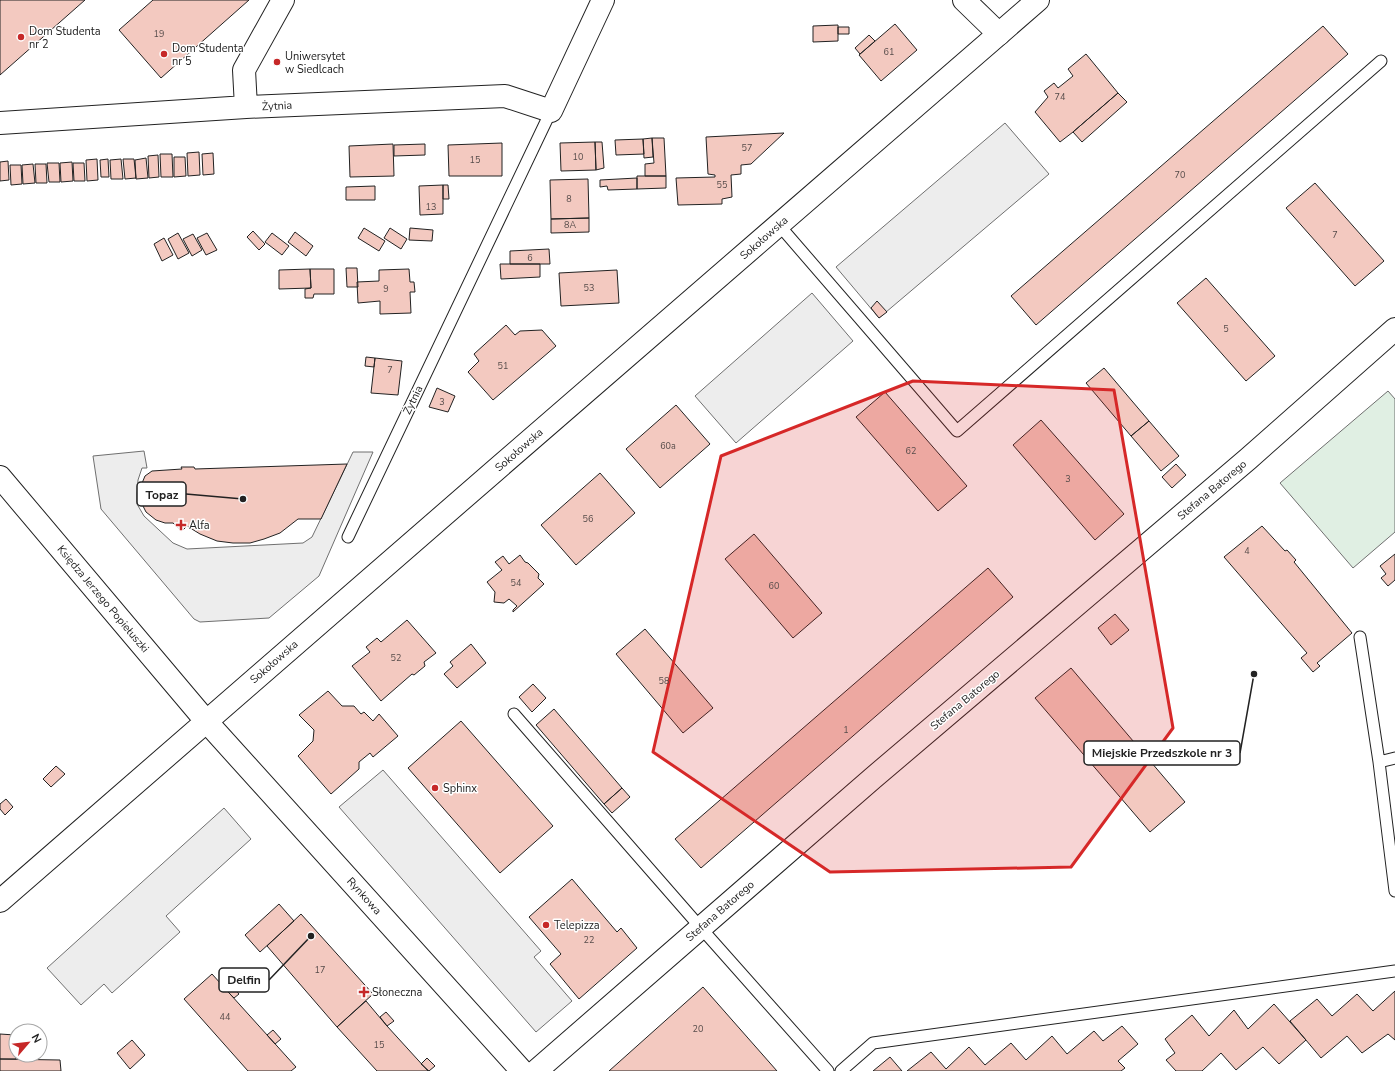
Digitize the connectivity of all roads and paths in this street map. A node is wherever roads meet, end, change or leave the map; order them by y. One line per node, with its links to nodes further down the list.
1 (283, 0): 7 (street)
2 (603, 0): 8 (street, Żytnia)
3 (964, 0): 5 (street)
4 (1038, 0): 5 (street, Sokołowska)
5 (1000, 34): 10 (street, Sokołowska)
6 (1381, 61): 10 (lane)
7 (246, 107): 8 (street, Żytnia); 9 (street, Żytnia)
8 (551, 111): 13 (lane, Żytnia)
9 (0, 123)
10 (779, 225): 16 (street, Sokołowska)
11 (1395, 329): 21 (street, Stefana Batorego)
12 (0, 477): 16 (street, Księdza Jerzego Popiełuszki)
13 (348, 537)
14 (1360, 637): 18 (lane)
15 (514, 714): 21 (lane)
16 (206, 722): 20 (street, Sokołowska); 23 (street, Rynkowa)
17 (1395, 758): 18 (lane)
18 (1379, 762): 19 (lane)
19 (1395, 891)
20 (0, 901)
21 (700, 928): 24 (street, Stefana Batorego); 25 (lane)
22 (1395, 971): 26 (lane)
23 (522, 1071)
24 (536, 1071)
25 (828, 1071)
26 (841, 1071)

